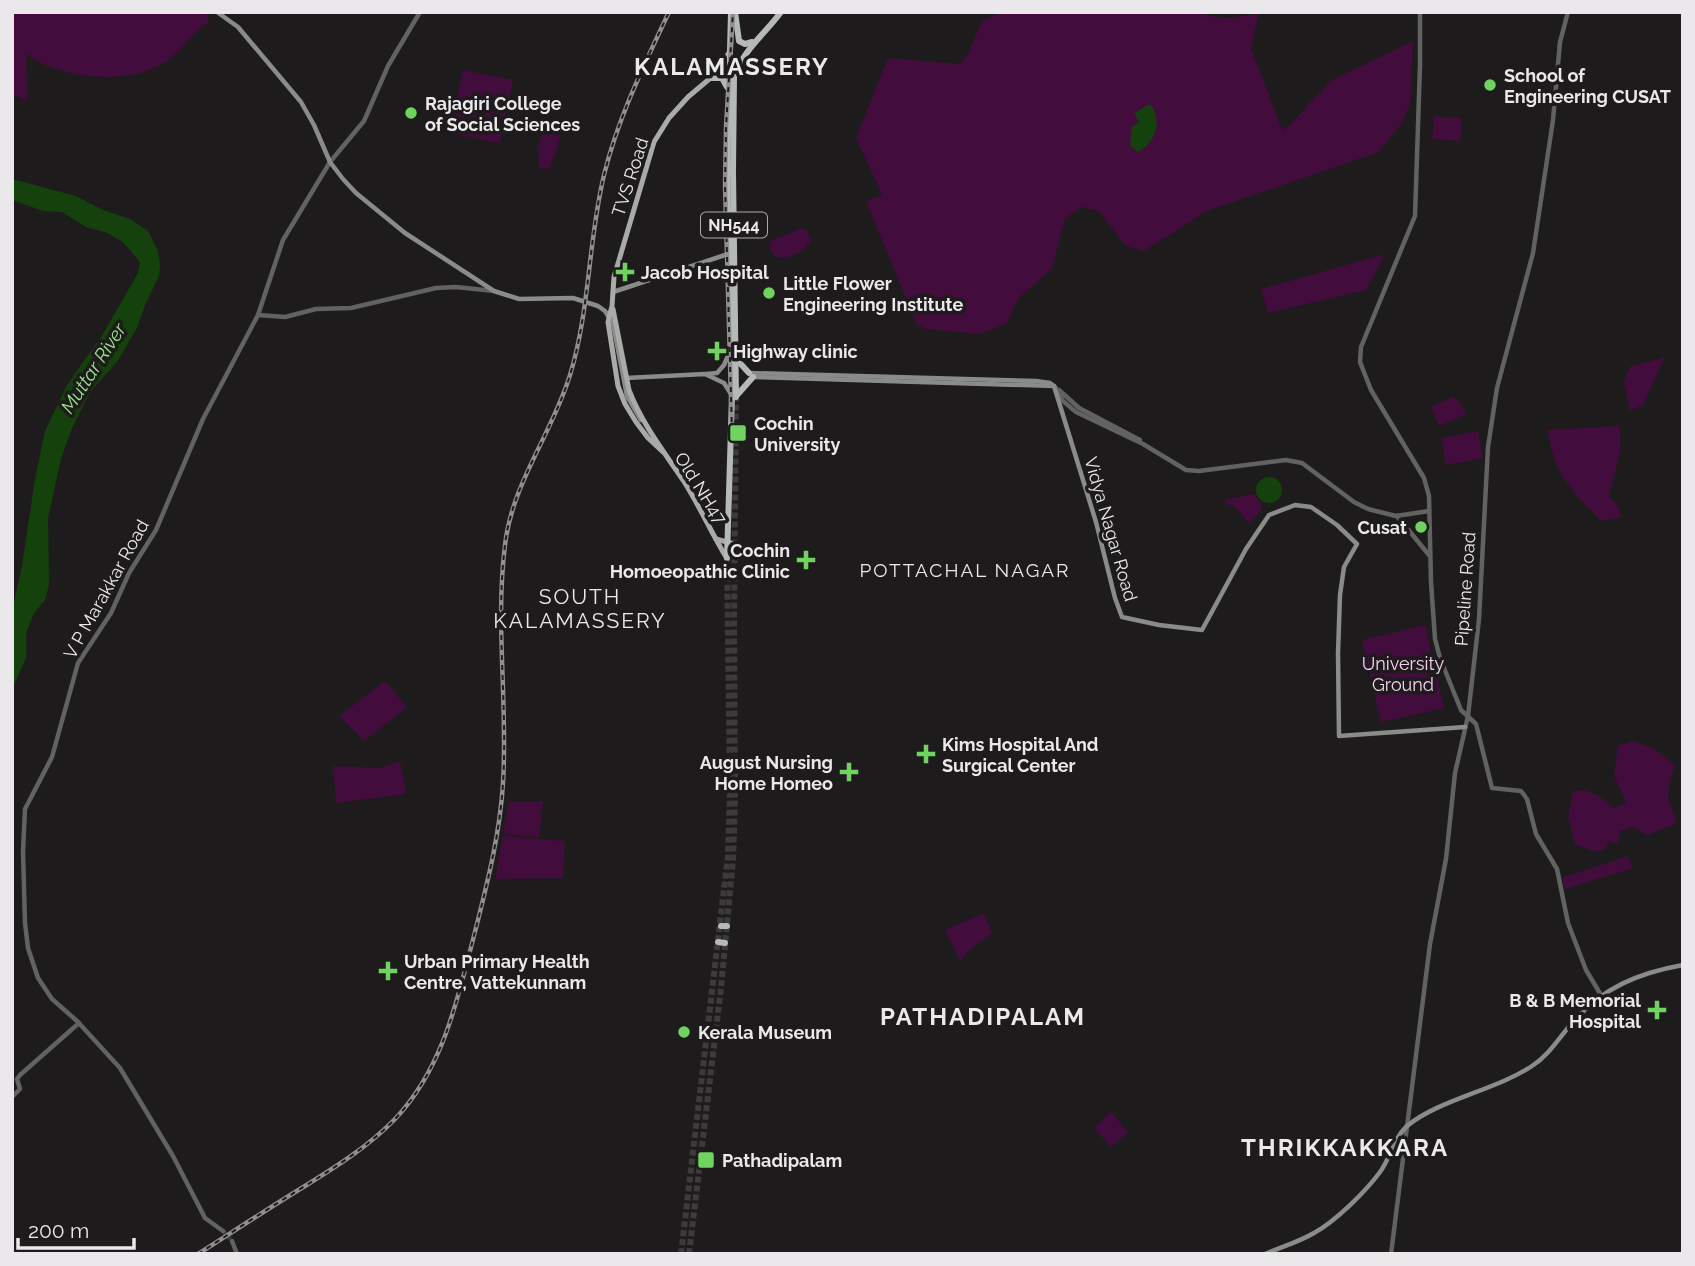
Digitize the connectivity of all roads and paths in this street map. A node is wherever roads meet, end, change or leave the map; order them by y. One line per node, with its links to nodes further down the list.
1 (218, 12): 11 (main road)
2 (420, 12): 11 (street, V P Marakkar Road)
3 (733, 12): 7 (highway); 8 (highway)
4 (781, 12): 7 (highway)
5 (1420, 12): 33 (street)
6 (1568, 12): 39 (street, Pipeline Road)
7 (754, 41): 12 (highway, NH544)
8 (729, 49): 9 (main road); 10 (highway)
9 (712, 78): 10 (highway); 15 (main road, TVS Road)
10 (728, 89): 12 (highway, NH544)
11 (330, 162): 14 (main road); 17 (street, V P Marakkar Road)
12 (730, 178): 13 (highway, NH544); 19 (highway, NH544)
13 (728, 254): 15 (main road); 18 (highway, NH544)
14 (494, 291): 17 (street); 27 (main road)
15 (613, 292): 16 (main road, TVS Road)
16 (612, 306): 23 (main road, Old NH47); 24 (main road, Old NH47)
17 (258, 315): 43 (street, V P Marakkar Road)
18 (731, 347): 20 (main road); 22 (highway, NH544)
19 (736, 356): 21 (highway); 22 (highway, NH544)
20 (705, 374): 24 (main road); 26 (main road)
21 (751, 375): 25 (main road); 26 (highway)
22 (734, 377): 26 (highway)
23 (616, 378): 24 (main road); 29 (main road, Old NH47)
24 (626, 378): 28 (main road, Old NH47)
25 (1054, 386): 34 (street); 40 (main road, Vidya Nagar Road)
26 (734, 396): 36 (highway)
27 (640, 418): 28 (main road); 29 (main road)
28 (649, 426): 30 (main road, Old NH47)
29 (643, 431): 31 (main road, Old NH47)
30 (654, 434): 31 (main road); 32 (main road, Old NH47)
31 (648, 438): 32 (main road, Old NH47)
32 (663, 452): 35 (main road, Old NH47)
33 (1429, 511): 34 (street); 37 (street)
34 (1396, 516): 37 (street)
35 (716, 539): 36 (main road); 38 (main road, Old NH47)
36 (731, 543): 38 (highway)
37 (1431, 557): 39 (street)
38 (727, 558)
39 (1468, 716): 40 (street, Pipeline Road); 42 (street)
40 (1465, 727): 45 (street, Pipeline Road)
41 (1683, 965): 42 (main road)
42 (1601, 995): 45 (main road)
43 (79, 1023): 44 (street); 46 (street, V P Marakkar Road)
44 (12, 1097)
45 (1409, 1125): 49 (main road); 50 (street, Pipeline Road)
46 (223, 1231)
47 (232, 1241): 48 (street)
48 (237, 1254)
49 (1265, 1254)
50 (1391, 1254)

